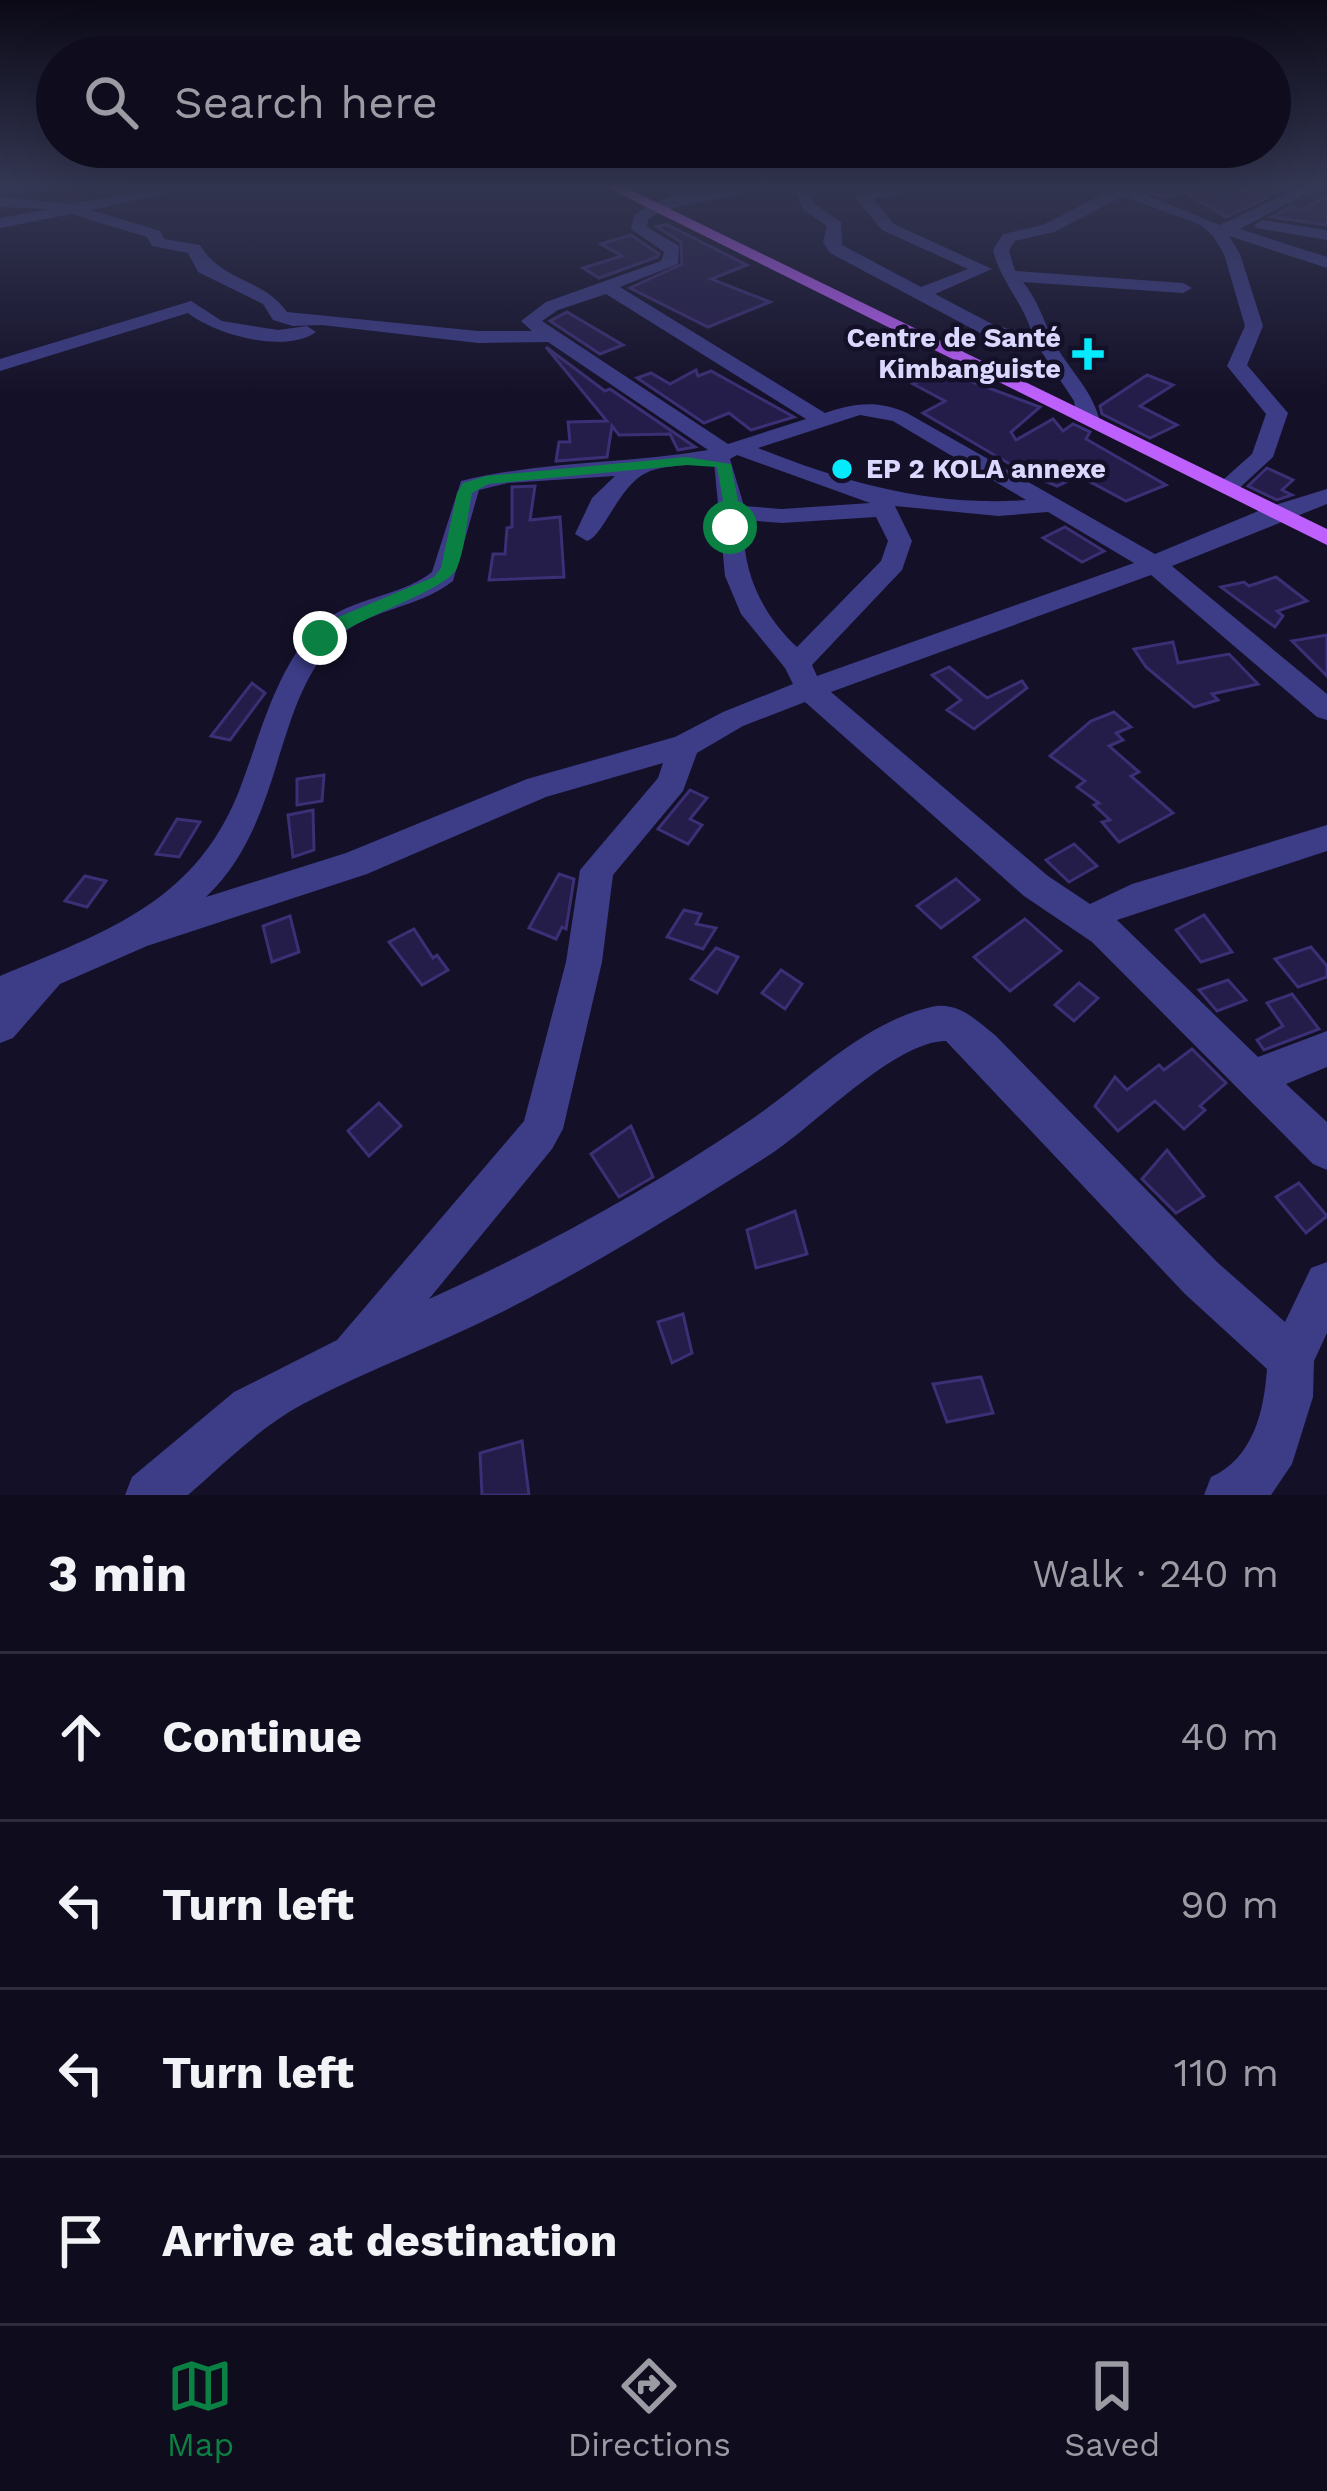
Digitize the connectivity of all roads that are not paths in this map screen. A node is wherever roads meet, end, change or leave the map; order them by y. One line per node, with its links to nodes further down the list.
1 (198, 257): 12 (street)
2 (673, 257): 9 (street)
3 (767, 257): 16 (main road)
4 (851, 257): 11 (street)
5 (955, 257): 11 (street)
6 (1003, 257): 8 (street)
7 (1233, 257): 20 (street)
8 (1010, 276): 10 (street); 14 (street)
9 (608, 287): 13 (street); 17 (street)
10 (1183, 288)
11 (921, 293): 14 (street)
12 (361, 326): 13 (street); 15 (street)
13 (550, 335): 18 (street)
14 (1044, 341): 16 (street)
15 (0, 365)
16 (1088, 418): 20 (main road)
17 (821, 419): 18 (street); 23 (street)
18 (731, 455): 19 (street); 22 (street); 24 (street)
19 (638, 467): 26 (street); 34 (street)
20 (1227, 487): 25 (main road)
21 (1327, 496): 25 (street)
22 (882, 504): 23 (street); 24 (street); 29 (street)
23 (1051, 505): 28 (street)
24 (733, 512): 29 (street)
25 (1276, 512): 27 (main road); 28 (street)
26 (587, 534)
27 (1327, 538)
28 (1154, 564): 29 (street); 30 (street)
29 (803, 676): 31 (street); 33 (street)
30 (1327, 710)
31 (684, 746): 34 (street); 43 (street)
32 (1327, 838): 33 (street)
33 (1101, 930): 39 (street)
34 (138, 934): 35 (street)
35 (54, 971): 36 (street); 37 (street)
36 (0, 993)
37 (0, 1026)
38 (1327, 1049): 39 (street)
39 (1256, 1077): 40 (street)
40 (1327, 1150)
41 (1327, 1284): 42 (street)
42 (1291, 1359): 43 (street); 44 (street)
43 (347, 1362): 45 (street)
44 (1242, 1492)
45 (151, 1495)

